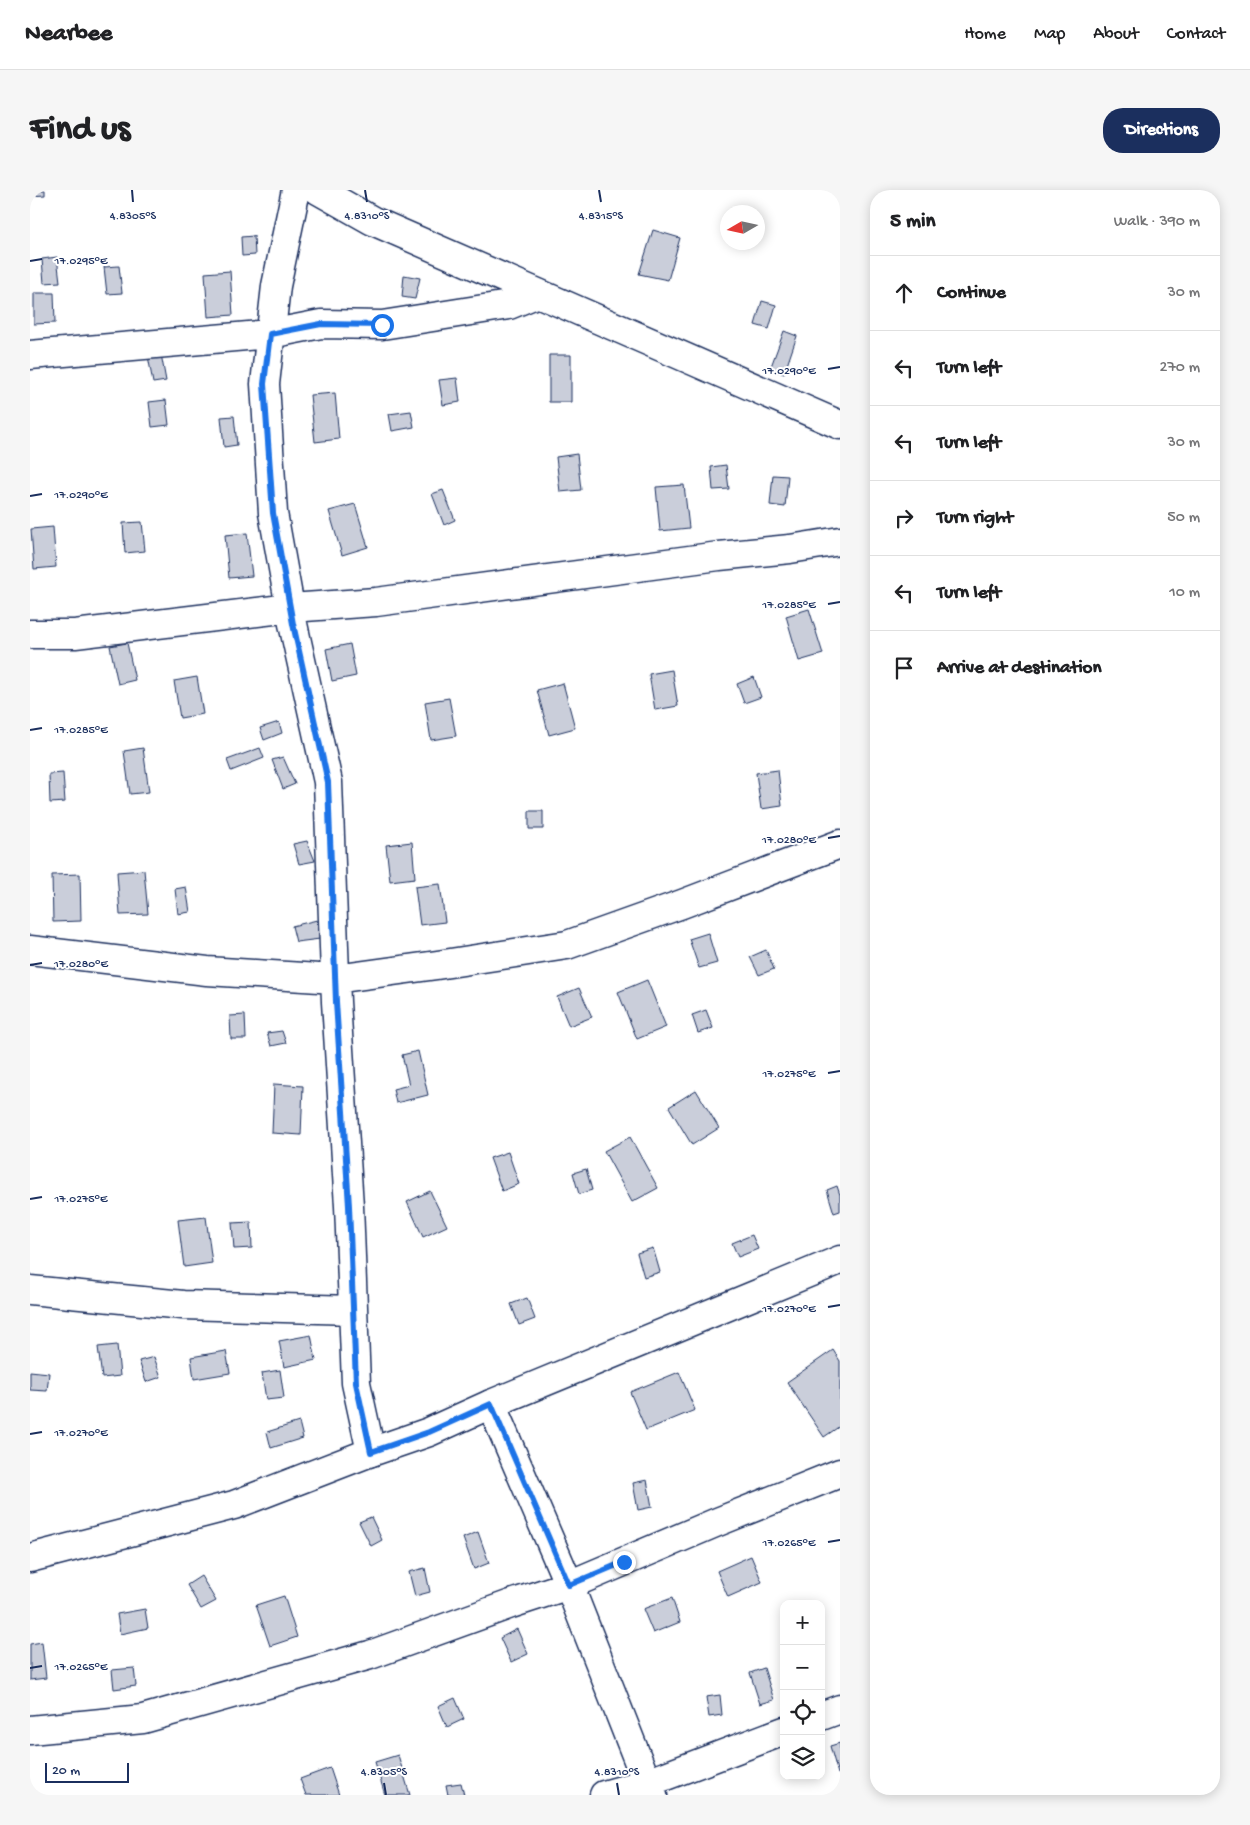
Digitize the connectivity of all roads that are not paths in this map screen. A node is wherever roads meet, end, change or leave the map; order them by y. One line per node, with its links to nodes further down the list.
1 (296, 190): 4 (street)
2 (318, 190): 3 (street)
3 (538, 293): 4 (street); 6 (street)
4 (270, 334): 5 (street); 8 (street)
5 (30, 355)
6 (840, 425)
7 (840, 541): 8 (street)
8 (290, 608): 9 (street); 12 (street)
9 (30, 634)
10 (840, 844): 12 (street)
11 (30, 950): 12 (street)
12 (335, 979): 15 (street)
13 (840, 1260): 16 (street)
14 (30, 1290): 15 (street)
15 (353, 1310): 17 (street)
16 (491, 1404): 17 (street); 20 (street)
17 (371, 1452): 19 (street)
18 (840, 1473): 20 (street)
19 (30, 1558)
20 (569, 1585): 23 (street); 25 (street)
21 (840, 1709): 22 (street)
22 (825, 1715)
23 (30, 1730)
24 (780, 1732): 25 (street)
25 (650, 1789): 26 (street)
26 (604, 1795)

